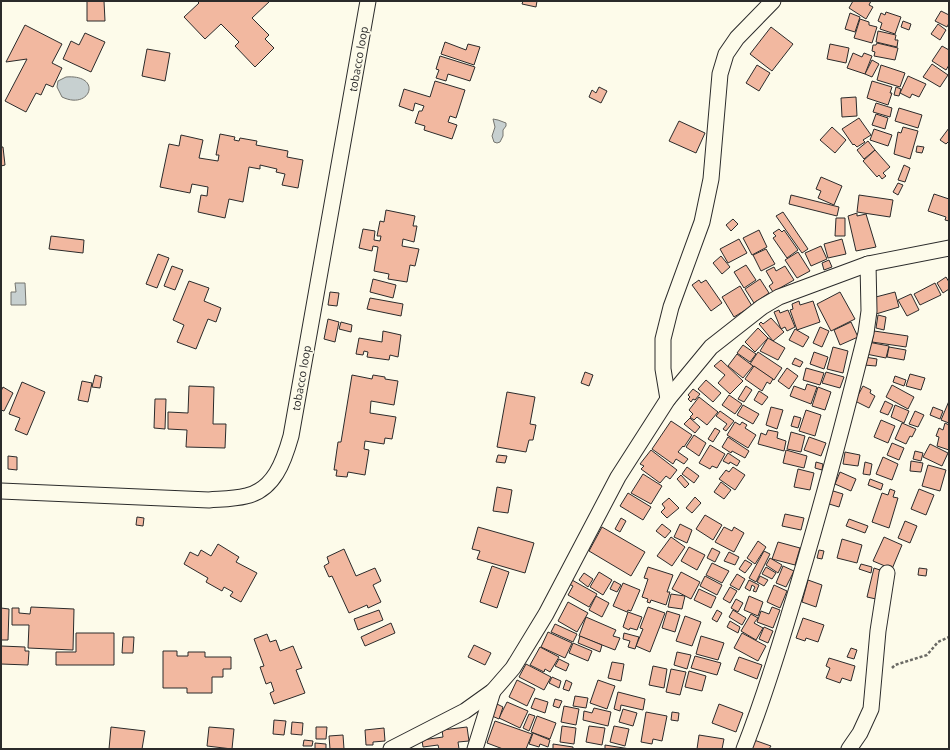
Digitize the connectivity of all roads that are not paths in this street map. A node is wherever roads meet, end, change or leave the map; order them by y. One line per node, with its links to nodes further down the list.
1 (368, 1): 6 (street, tobacco loop)
2 (773, 1): 5 (street)
3 (949, 248): 4 (street)
4 (868, 264): 5 (street); 11 (street)
5 (668, 399): 8 (street)
6 (1, 491)
7 (887, 573): 12 (street)
8 (493, 691): 9 (street); 10 (street)
9 (391, 749)
10 (475, 749)
11 (744, 749)
12 (849, 749)

